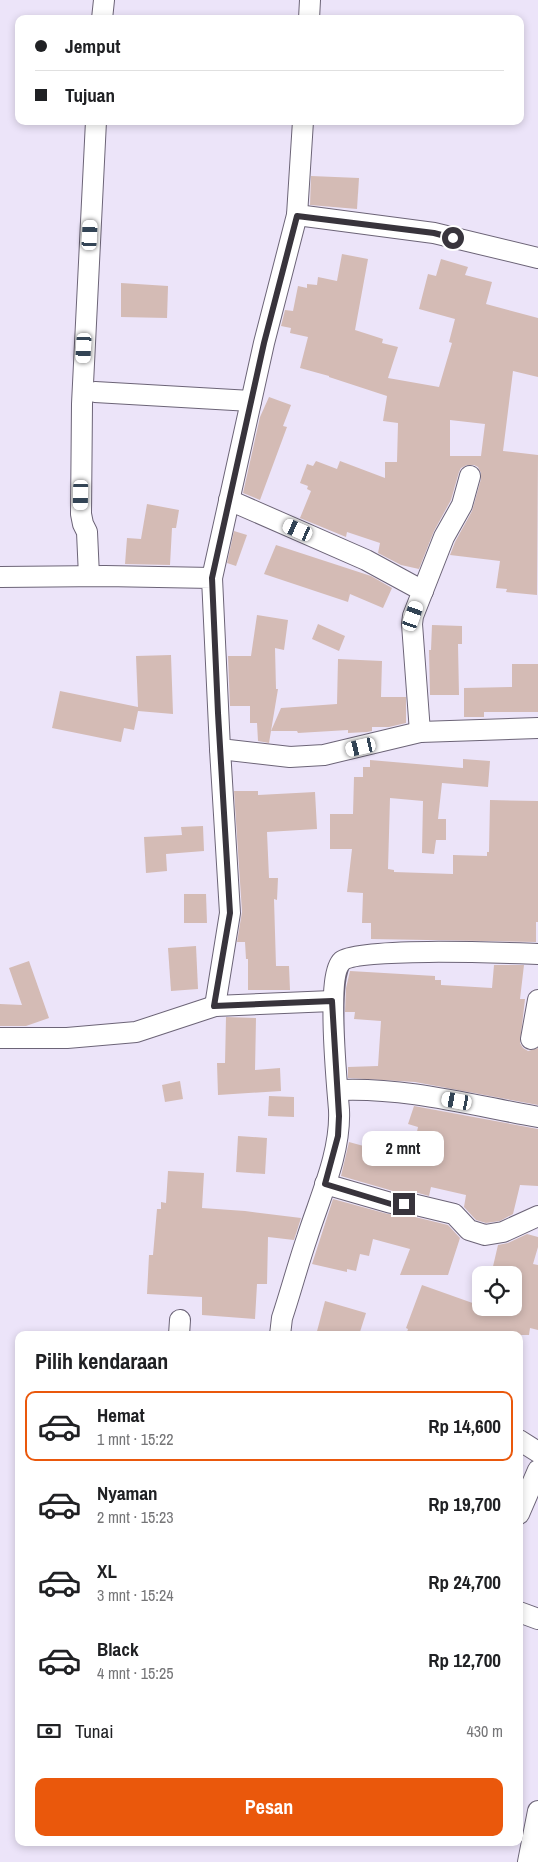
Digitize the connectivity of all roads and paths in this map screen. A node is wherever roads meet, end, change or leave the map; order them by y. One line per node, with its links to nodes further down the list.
1 (104, 0): 3 (street)
2 (310, 0): 4 (street)
3 (102, 15)
4 (309, 15)
5 (96, 125): 13 (street)
6 (303, 125): 7 (street)
7 (297, 216): 8 (street); 10 (street)
8 (538, 258)
9 (95, 392): 10 (street)
10 (252, 401): 12 (street)
11 (470, 476): 16 (street)
12 (229, 500): 15 (street); 16 (street)
13 (88, 576): 14 (street); 15 (street)
14 (0, 577)
15 (212, 578): 19 (street)
16 (423, 590): 18 (street)
17 (538, 728): 18 (street)
18 (420, 732): 19 (street)
19 (220, 749): 23 (street)
20 (538, 954): 22 (street)
21 (538, 1000): 25 (street)
22 (332, 1001): 23 (street); 26 (street)
23 (214, 1006): 24 (street)
24 (0, 1038)
25 (531, 1039)
26 (338, 1090): 27 (street); 28 (street)
27 (538, 1117)
28 (325, 1184): 29 (street); 30 (street)
29 (538, 1216)
30 (280, 1331)
31 (523, 1443): 32 (street)
32 (538, 1452)
33 (538, 1470): 34 (street)
34 (523, 1505)
35 (523, 1613): 36 (street)
36 (538, 1619)
37 (538, 1811): 38 (street)
38 (528, 1862)

